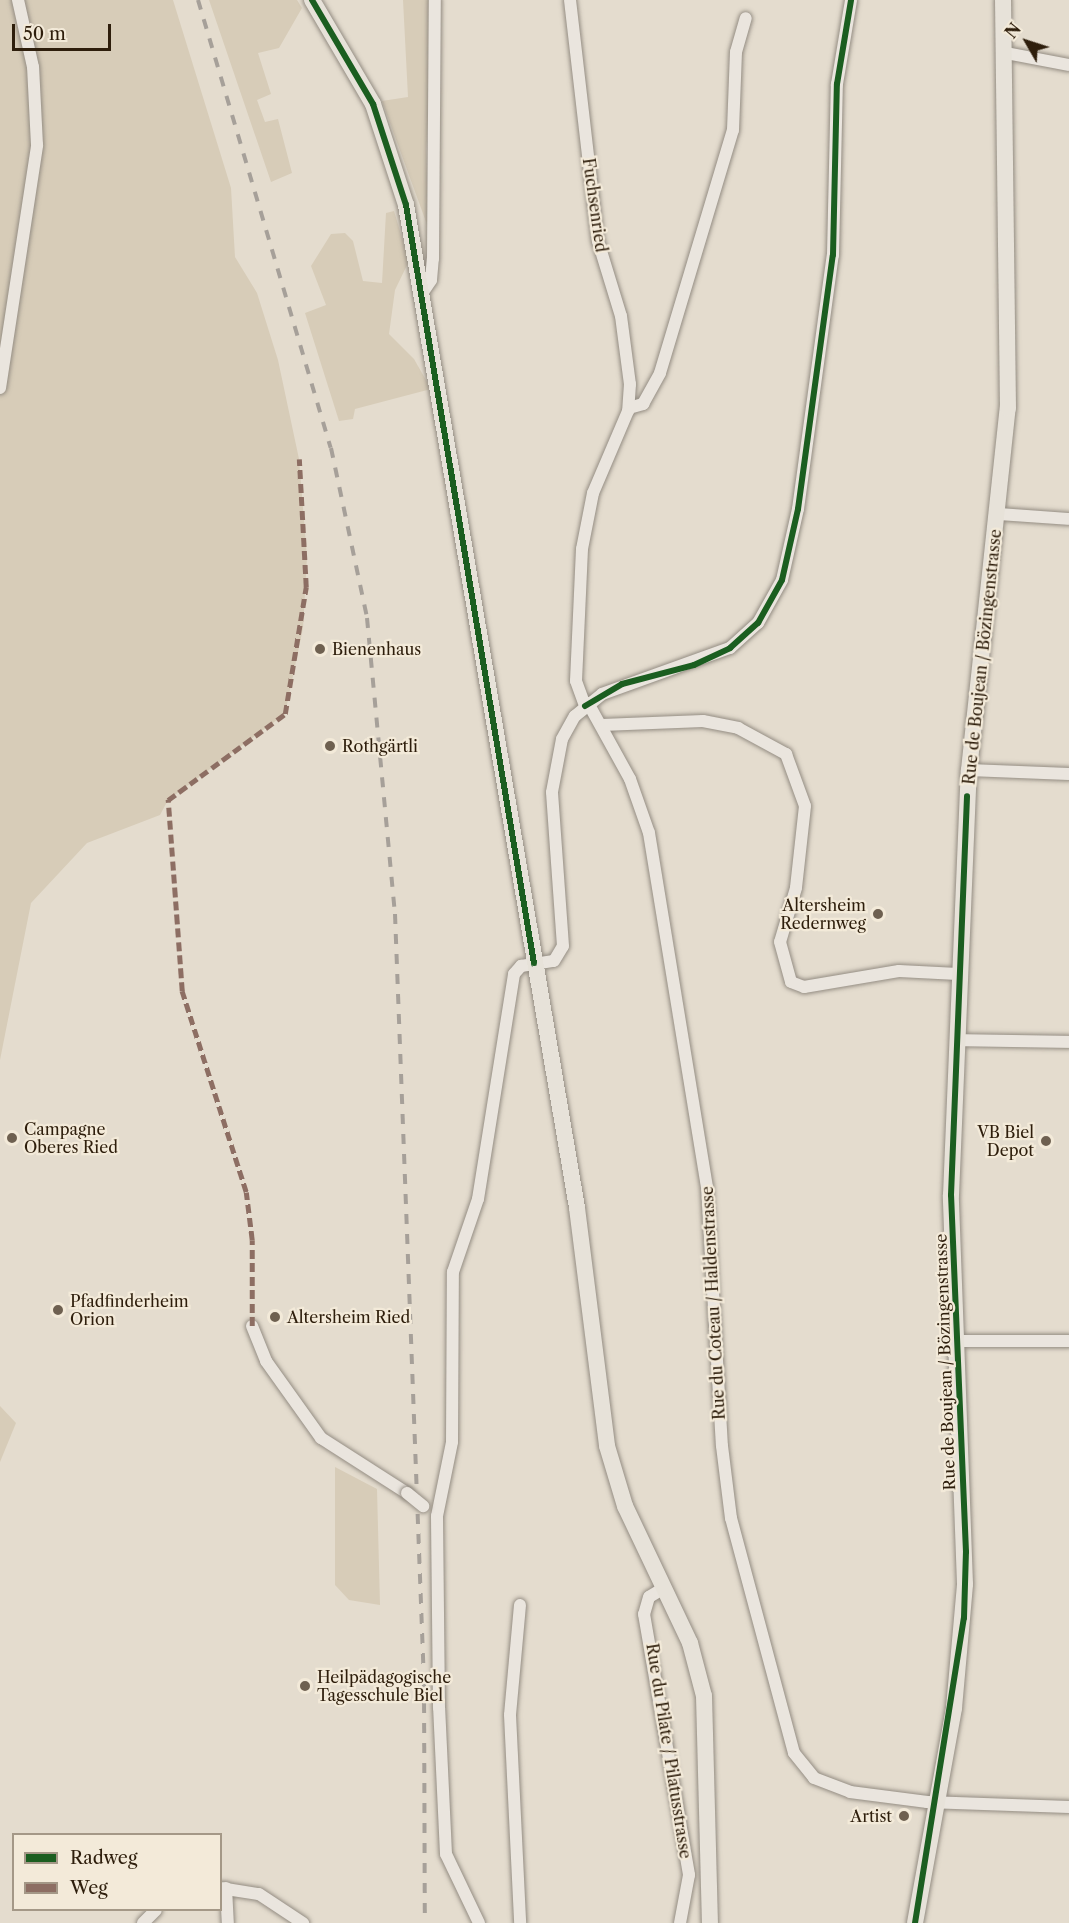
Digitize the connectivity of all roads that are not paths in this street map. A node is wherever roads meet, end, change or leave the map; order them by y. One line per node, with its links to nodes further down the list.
1 (18, 0): 11 (street)
2 (312, 0): 10 (main road)
3 (435, 0): 10 (street)
4 (570, 0): 12 (street, Fuchsenried)
5 (851, 0): 15 (street)
6 (1003, 0): 8 (main road, Rue de Boujean / Bözingenstrasse)
7 (746, 18): 12 (street)
8 (1006, 53): 9 (street); 13 (main road, Rue de Boujean / Bözingenstrasse)
9 (1069, 65)
10 (421, 295): 19 (main road)
11 (0, 388)
12 (629, 408): 15 (street, Rue du Coteau / Haldenstrasse)
13 (998, 514): 14 (street); 17 (main road, Rue de Boujean / Bözingenstrasse)
14 (1069, 519)
15 (587, 705): 16 (street, Rue du Coteau / Haldenstrasse); 19 (street)
16 (602, 725): 20 (street); 29 (street, Rue du Coteau / Haldenstrasse)
17 (969, 770): 18 (street); 20 (main road, Rue de Boujean / Bözingenstrasse)
18 (1069, 774)
19 (534, 963): 26 (street); 27 (main road)
20 (958, 974): 21 (main road, Rue de Boujean / Bözingenstrasse)
21 (956, 1040): 22 (street); 24 (main road, Rue de Boujean / Bözingenstrasse)
22 (1069, 1042)
23 (252, 1326): 26 (street, bridge)
24 (957, 1341): 25 (street); 29 (main road, Rue de Boujean / Bözingenstrasse)
25 (1069, 1341)
26 (437, 1516): 36 (street)
27 (664, 1588): 38 (street, Rue du Pilate / Pilatusstrasse); 39 (main road)
28 (520, 1605): 37 (street)
29 (937, 1802): 30 (street, Rue du Coteau / Haldenstrasse); 40 (main road, Rue de Boujean / Bözingenstrasse)
30 (1069, 1807)
31 (223, 1888): 34 (street); 35 (street)
32 (155, 1911): 33 (street)
33 (143, 1923)
34 (228, 1923)
35 (303, 1923)
36 (479, 1923)
37 (520, 1923)
38 (680, 1923)
39 (710, 1923)
40 (915, 1923)

